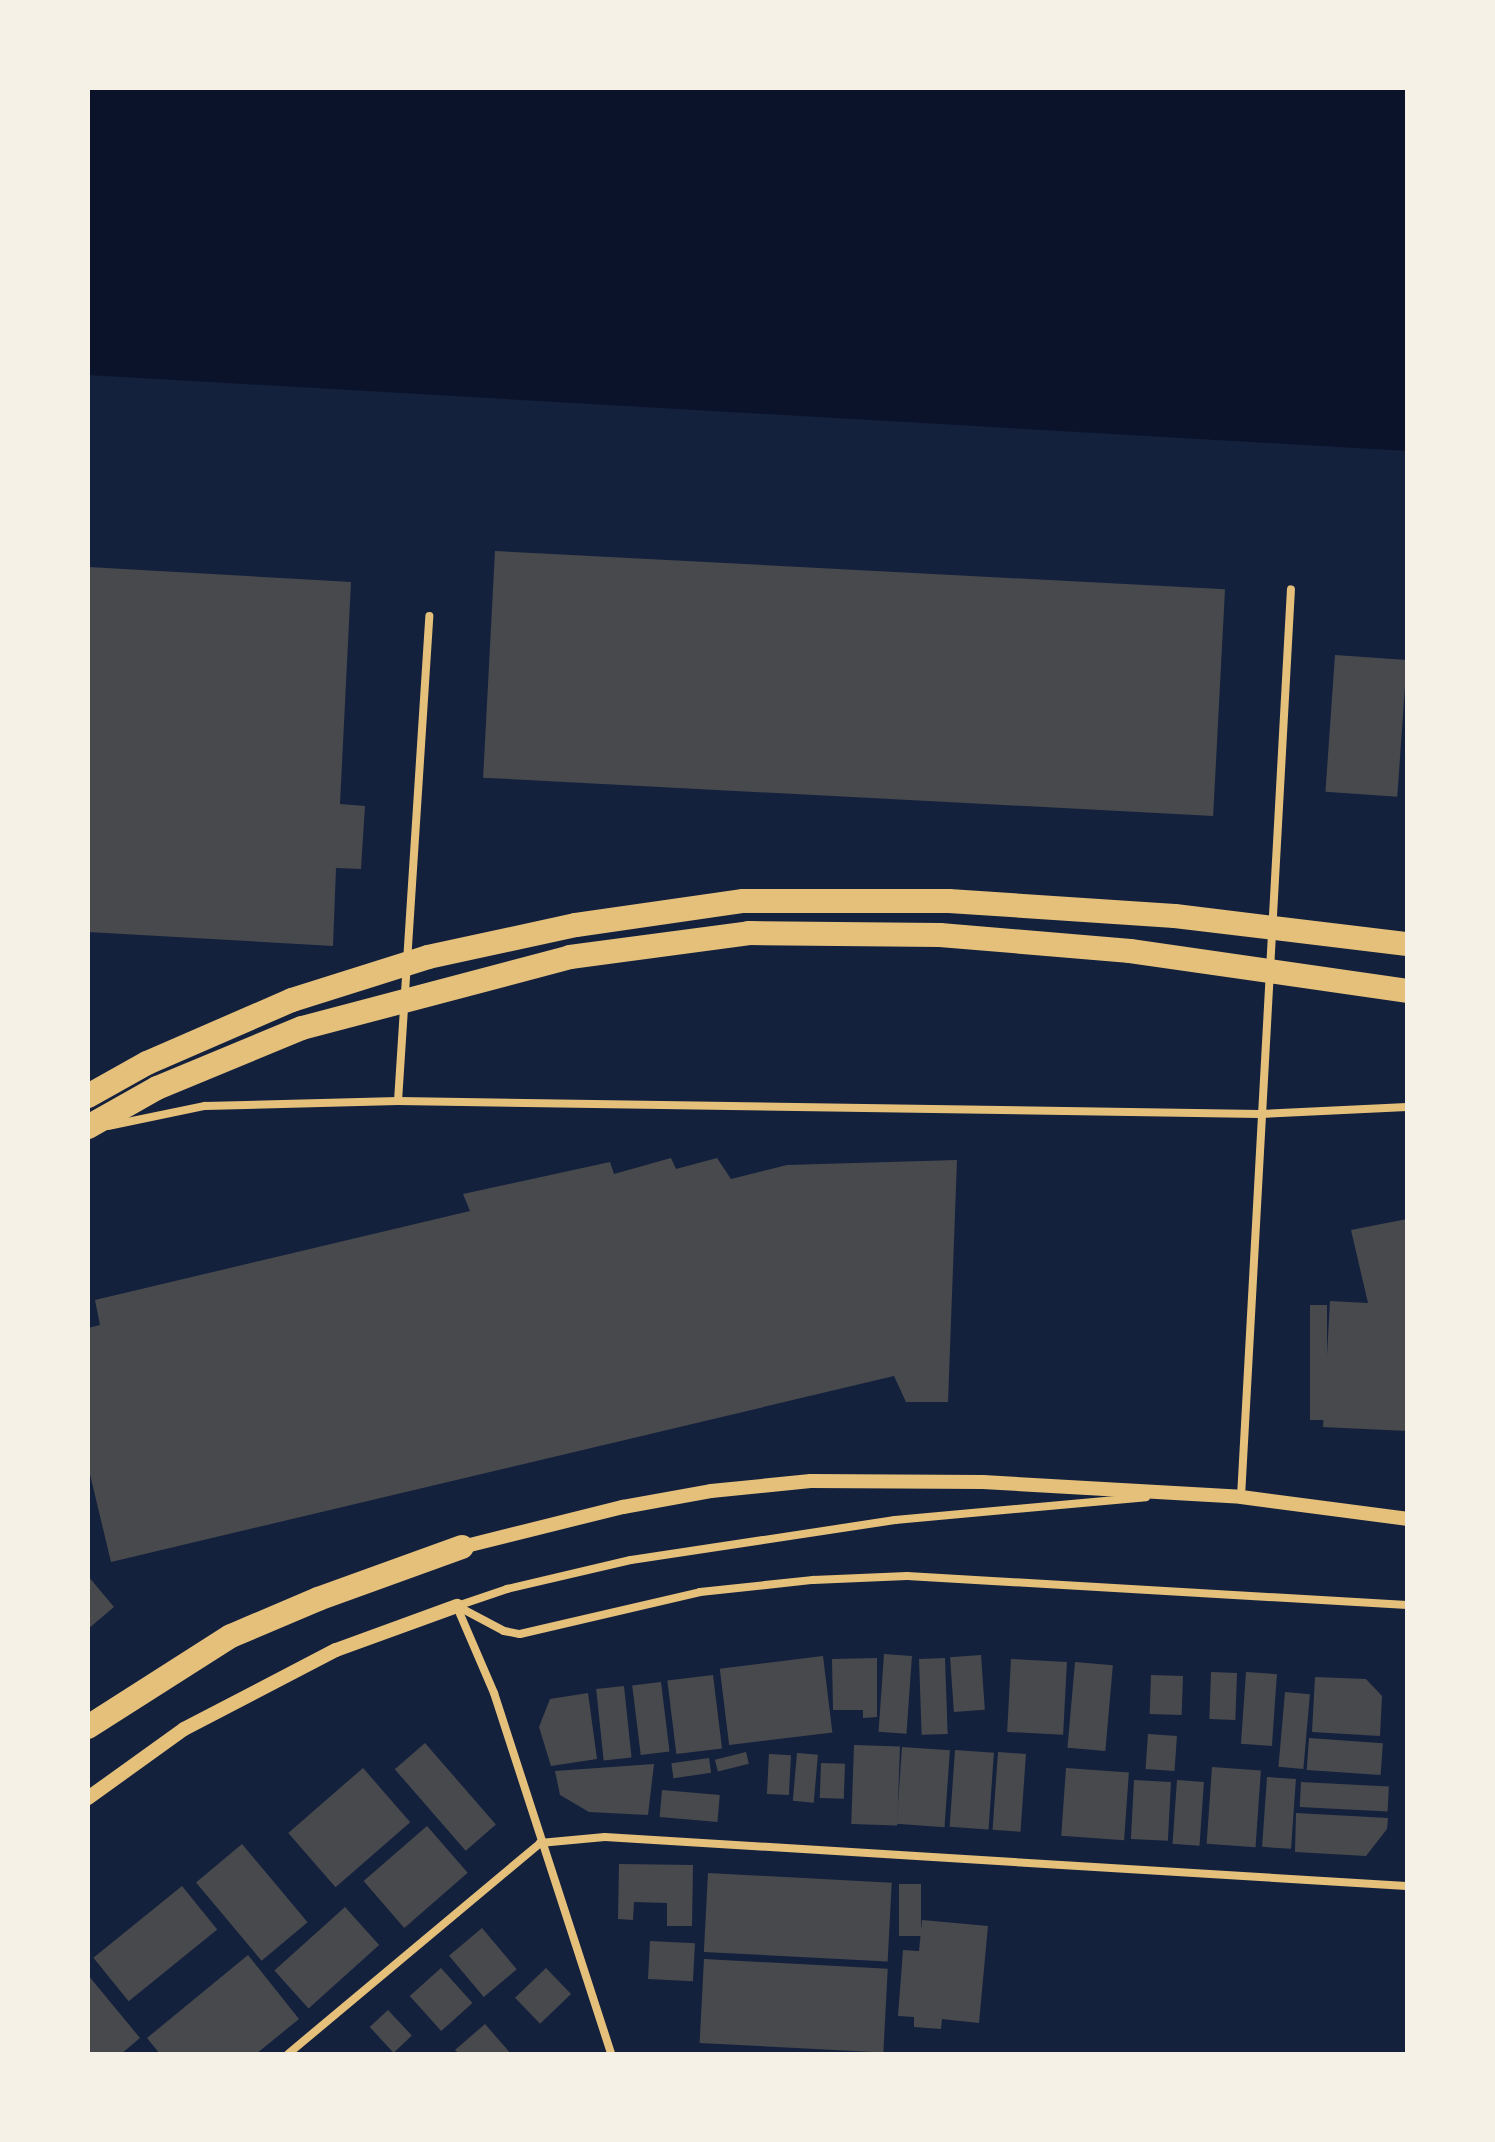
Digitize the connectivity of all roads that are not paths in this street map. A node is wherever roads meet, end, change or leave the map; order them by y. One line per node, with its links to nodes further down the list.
1 (1291, 589): 8 (street)
2 (429, 616): 6 (street)
3 (1407, 944): 5 (highway)
4 (1407, 991): 9 (highway)
5 (88, 1096)
6 (398, 1101): 8 (street); 9 (street)
7 (1407, 1107): 8 (street)
8 (1260, 1114): 11 (street)
9 (88, 1129)
10 (1179, 1494): 11 (street); 13 (street); 15 (street)
11 (1241, 1497): 12 (street)
12 (1407, 1519)
13 (462, 1547): 16 (highway)
14 (1407, 1605): 15 (street)
15 (457, 1606): 17 (street); 18 (street)
16 (88, 1727)
17 (88, 1798)
18 (540, 1843): 19 (street); 20 (street); 21 (street)
19 (1407, 1886)
20 (288, 2054)
21 (611, 2054)

